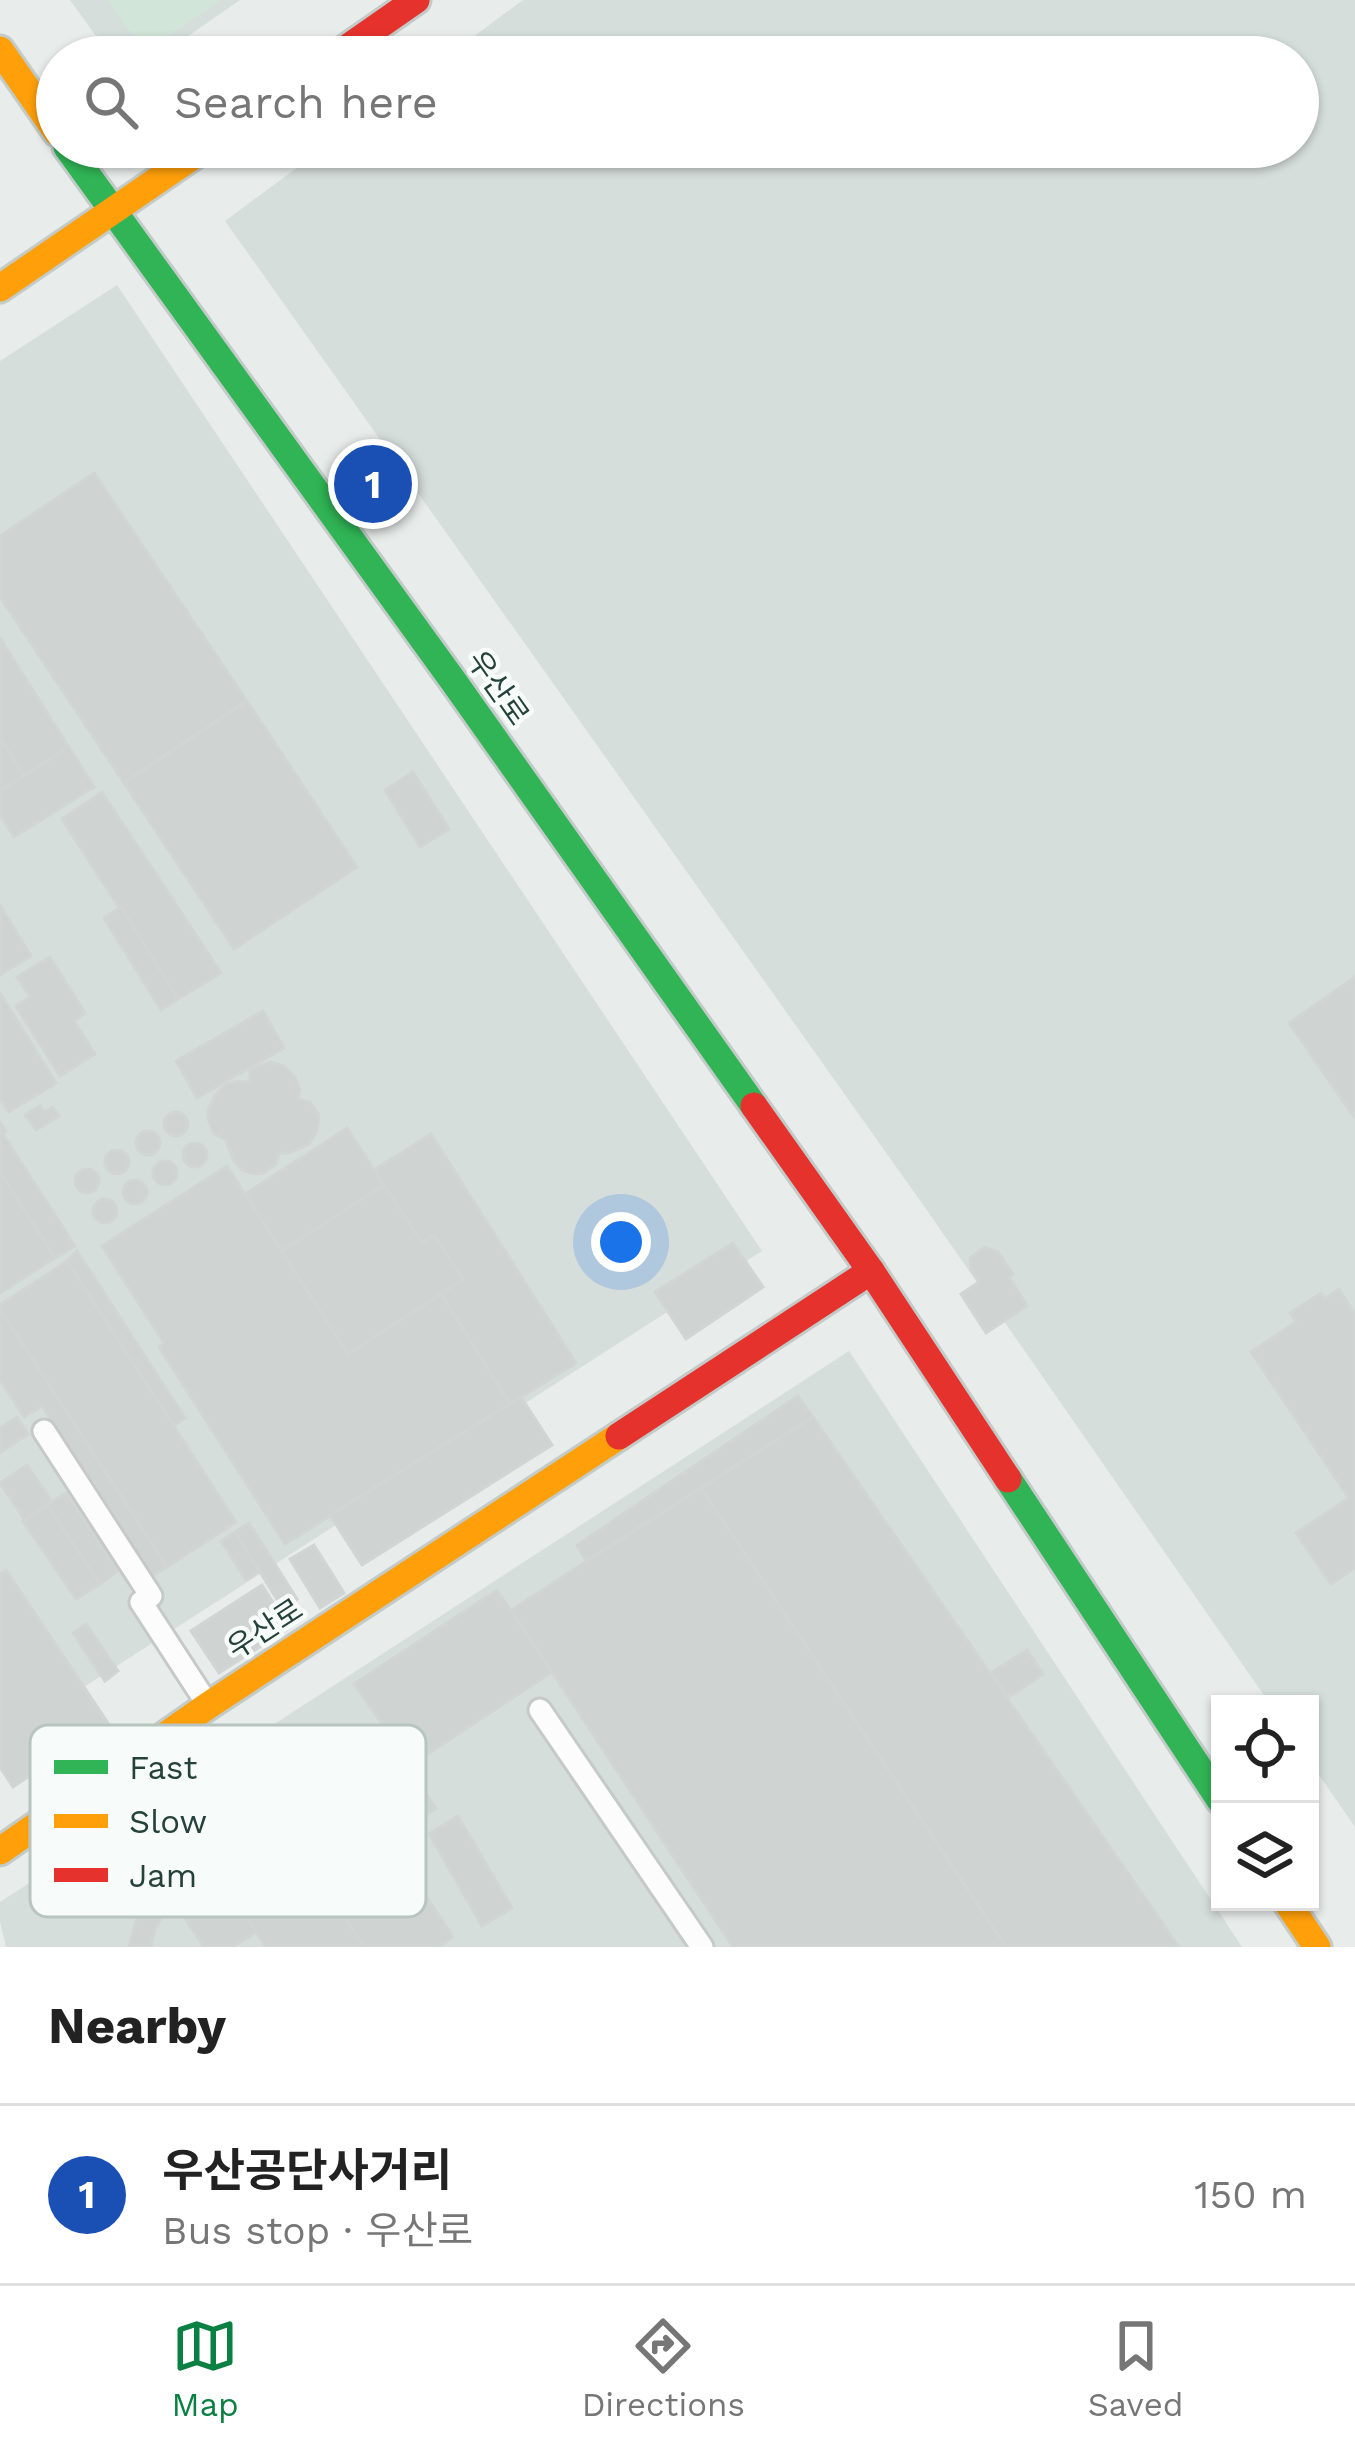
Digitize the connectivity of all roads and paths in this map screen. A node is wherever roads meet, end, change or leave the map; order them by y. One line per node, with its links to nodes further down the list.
1 (416, 0): 2 (street)
2 (364, 36)
3 (0, 50): 4 (street)
4 (36, 102)
5 (83, 168): 7 (street, 우산로)
6 (176, 168): 7 (street)
7 (113, 212): 8 (street); 9 (street, 우산로)
8 (0, 288)
9 (871, 1271): 11 (street, 우산로); 14 (street, 우산로)
10 (44, 1431): 11 (lane)
11 (208, 1705): 13 (street, 우산로)
12 (540, 1710): 18 (lane)
13 (180, 1725)
14 (1211, 1786)
15 (30, 1830): 16 (street, 우산로)
16 (0, 1851)
17 (1293, 1911): 19 (street)
18 (702, 1947)
19 (1317, 1947)

